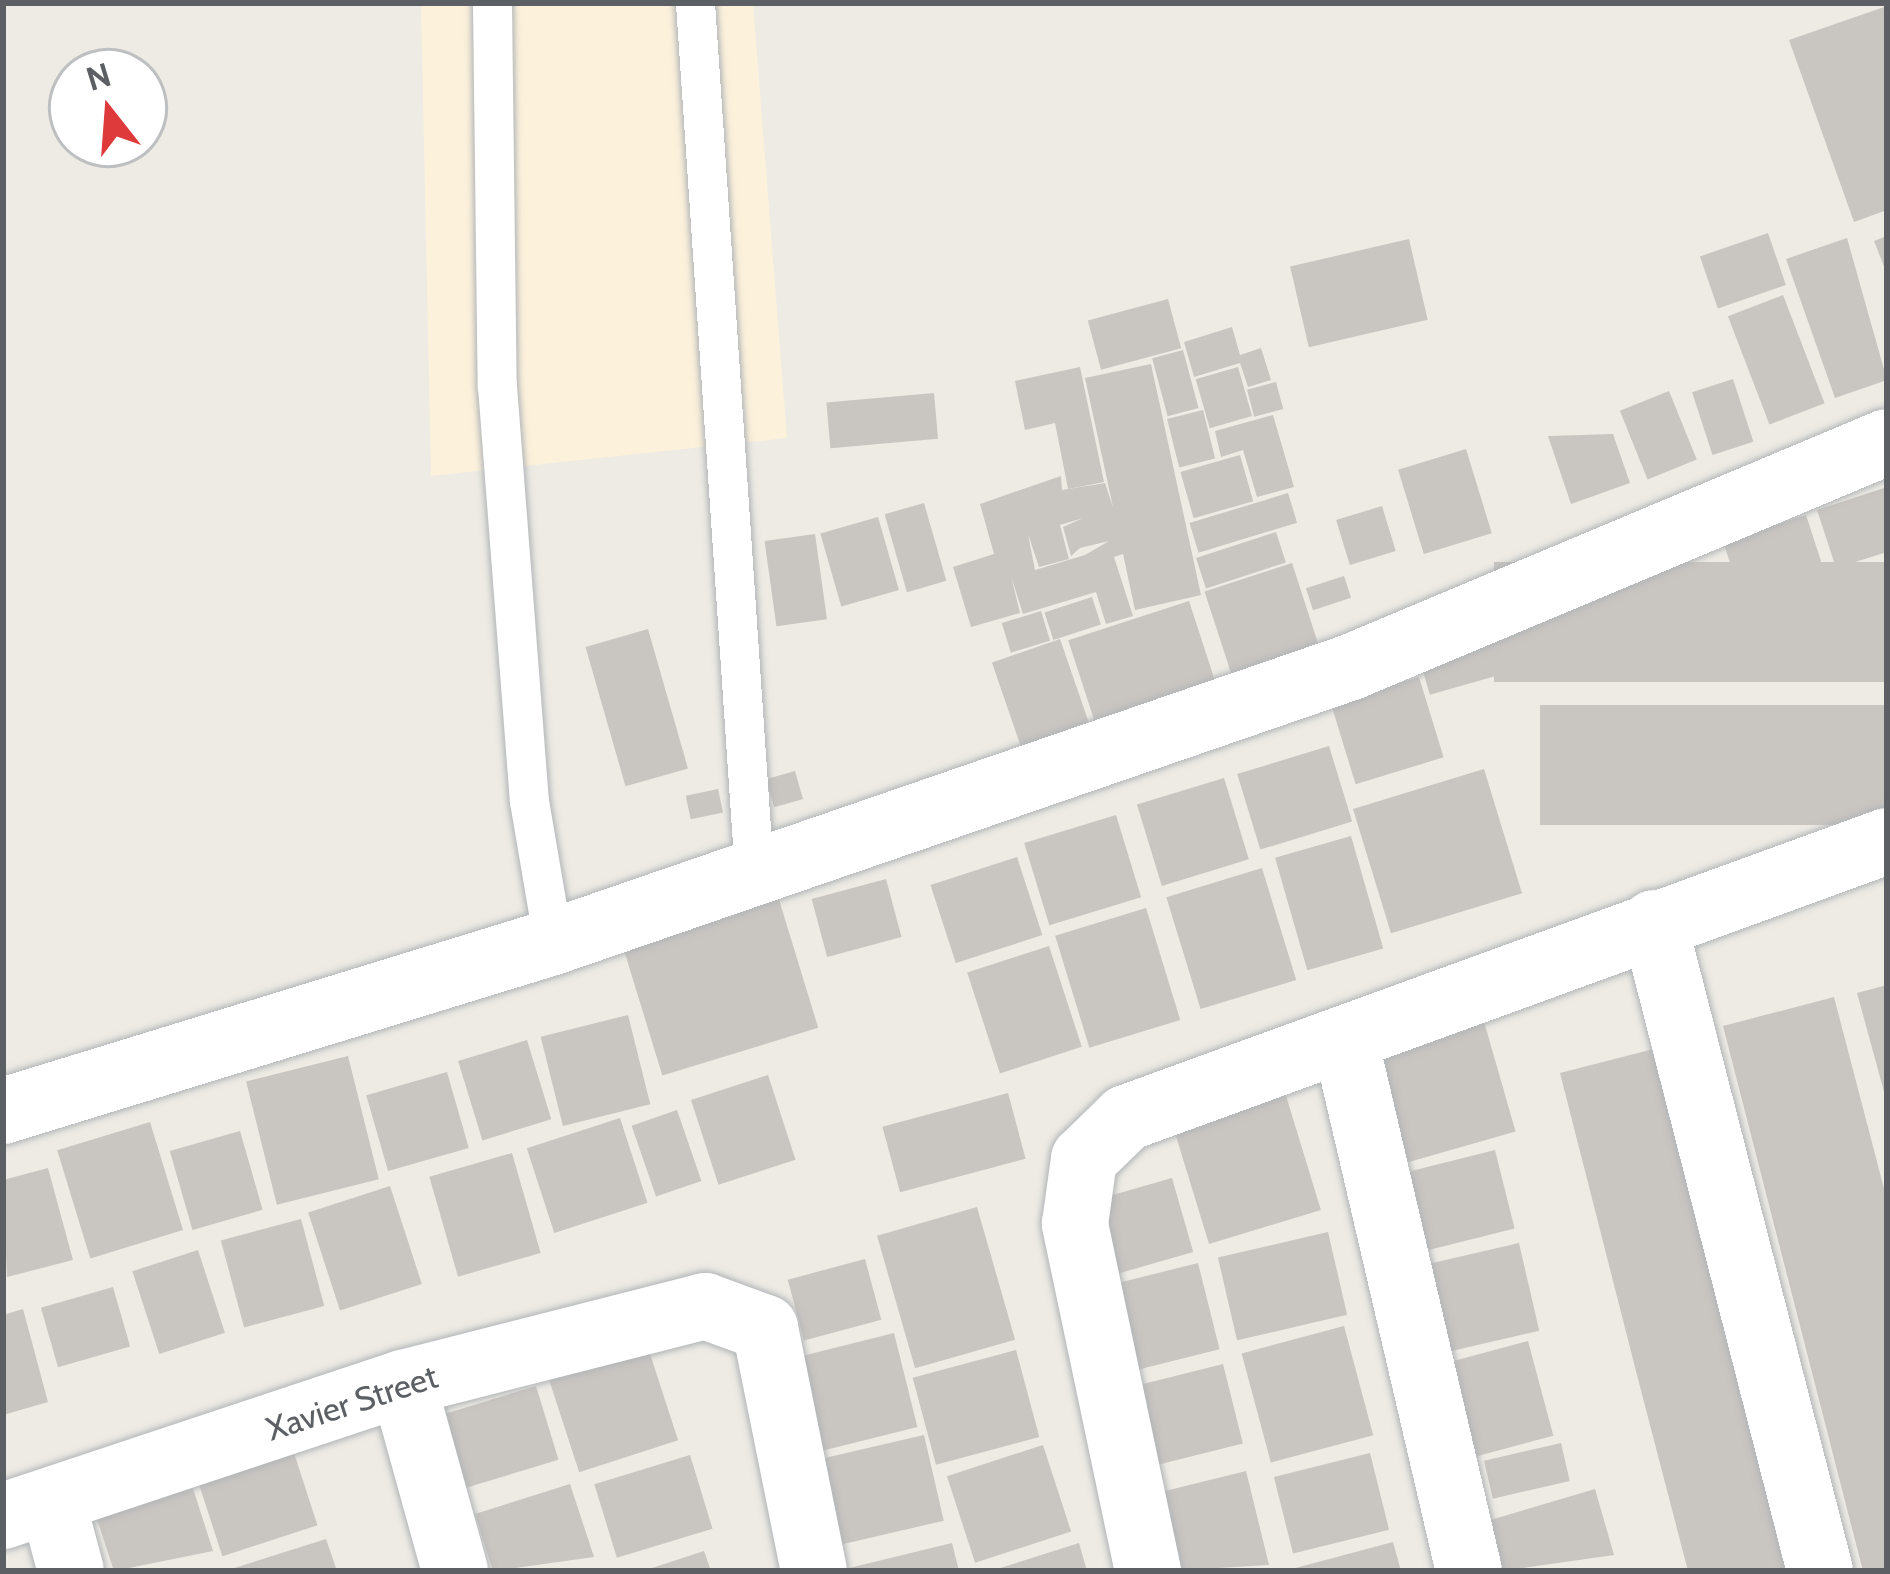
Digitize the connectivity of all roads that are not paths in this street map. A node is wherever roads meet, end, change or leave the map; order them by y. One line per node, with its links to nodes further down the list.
1 (492, 3): 7 (lane)
2 (695, 3): 5 (lane)
3 (1887, 442): 5 (street)
4 (1887, 841): 6 (street)
5 (754, 873): 7 (street)
6 (1654, 923): 8 (street); 17 (street)
7 (553, 942): 9 (street)
8 (1346, 1044): 15 (street); 16 (street)
9 (3, 1111)
10 (403, 1383): 11 (street, Xavier Street); 13 (street); 14 (street, Xavier Street)
11 (28, 1510): 12 (street)
12 (71, 1571)
13 (455, 1571)
14 (814, 1571)
15 (1148, 1571)
16 (1469, 1571)
17 (1820, 1571)

